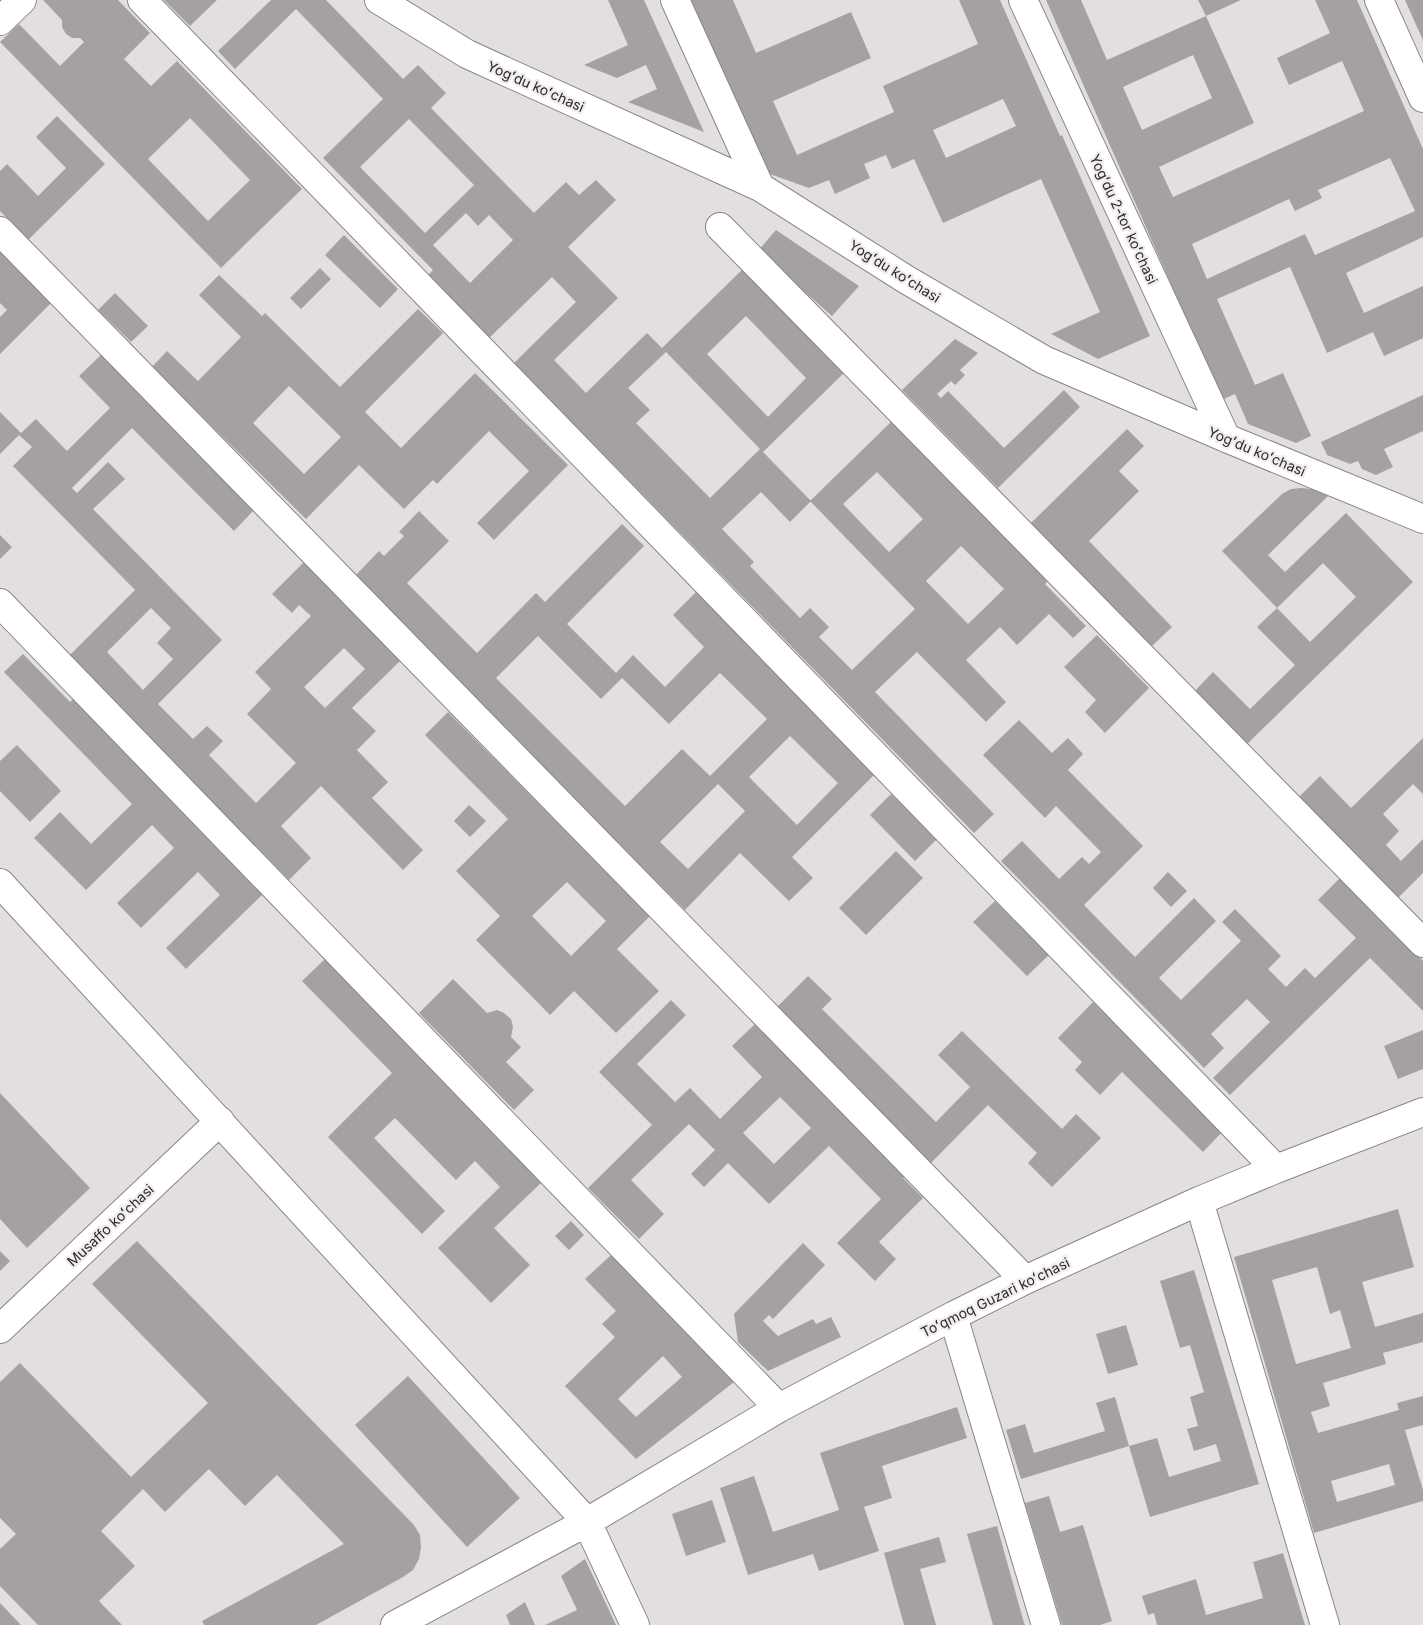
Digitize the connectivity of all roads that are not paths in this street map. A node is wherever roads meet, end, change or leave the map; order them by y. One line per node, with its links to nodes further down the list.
1 (22, 0): 7 (street)
2 (142, 0): 19 (street)
3 (379, 0): 9 (street, Yogʻdu koʻchasi)
4 (675, 0): 9 (street)
5 (1023, 0): 12 (street, Yogʻdu 2-tor koʻchasi)
6 (1379, 0): 8 (street)
7 (0, 21)
8 (1423, 98)
9 (760, 187): 12 (street, Yogʻdu koʻchasi)
10 (720, 227): 16 (street)
11 (0, 231): 21 (street)
12 (1226, 438): 13 (street, Yogʻdu koʻchasi)
13 (1423, 519)
14 (0, 603): 24 (street)
15 (0, 883): 18 (street)
16 (1423, 943)
17 (1423, 1112): 19 (street, Toʻqmoq Guzari koʻchasi)
18 (220, 1122): 23 (street, Musaffo koʻchasi); 25 (street)
19 (1276, 1169): 20 (street, Toʻqmoq Guzari koʻchasi)
20 (1199, 1201): 21 (street, Toʻqmoq Guzari koʻchasi); 29 (street)
21 (1025, 1280): 22 (street, Toʻqmoq Guzari koʻchasi)
22 (953, 1316): 24 (street, Toʻqmoq Guzari koʻchasi); 28 (street)
23 (0, 1329)
24 (779, 1408): 25 (street, Toʻqmoq Guzari koʻchasi)
25 (587, 1522): 26 (street, Toʻqmoq Guzari koʻchasi); 27 (street)
26 (395, 1625)
27 (635, 1625)
28 (1046, 1625)
29 (1325, 1625)

